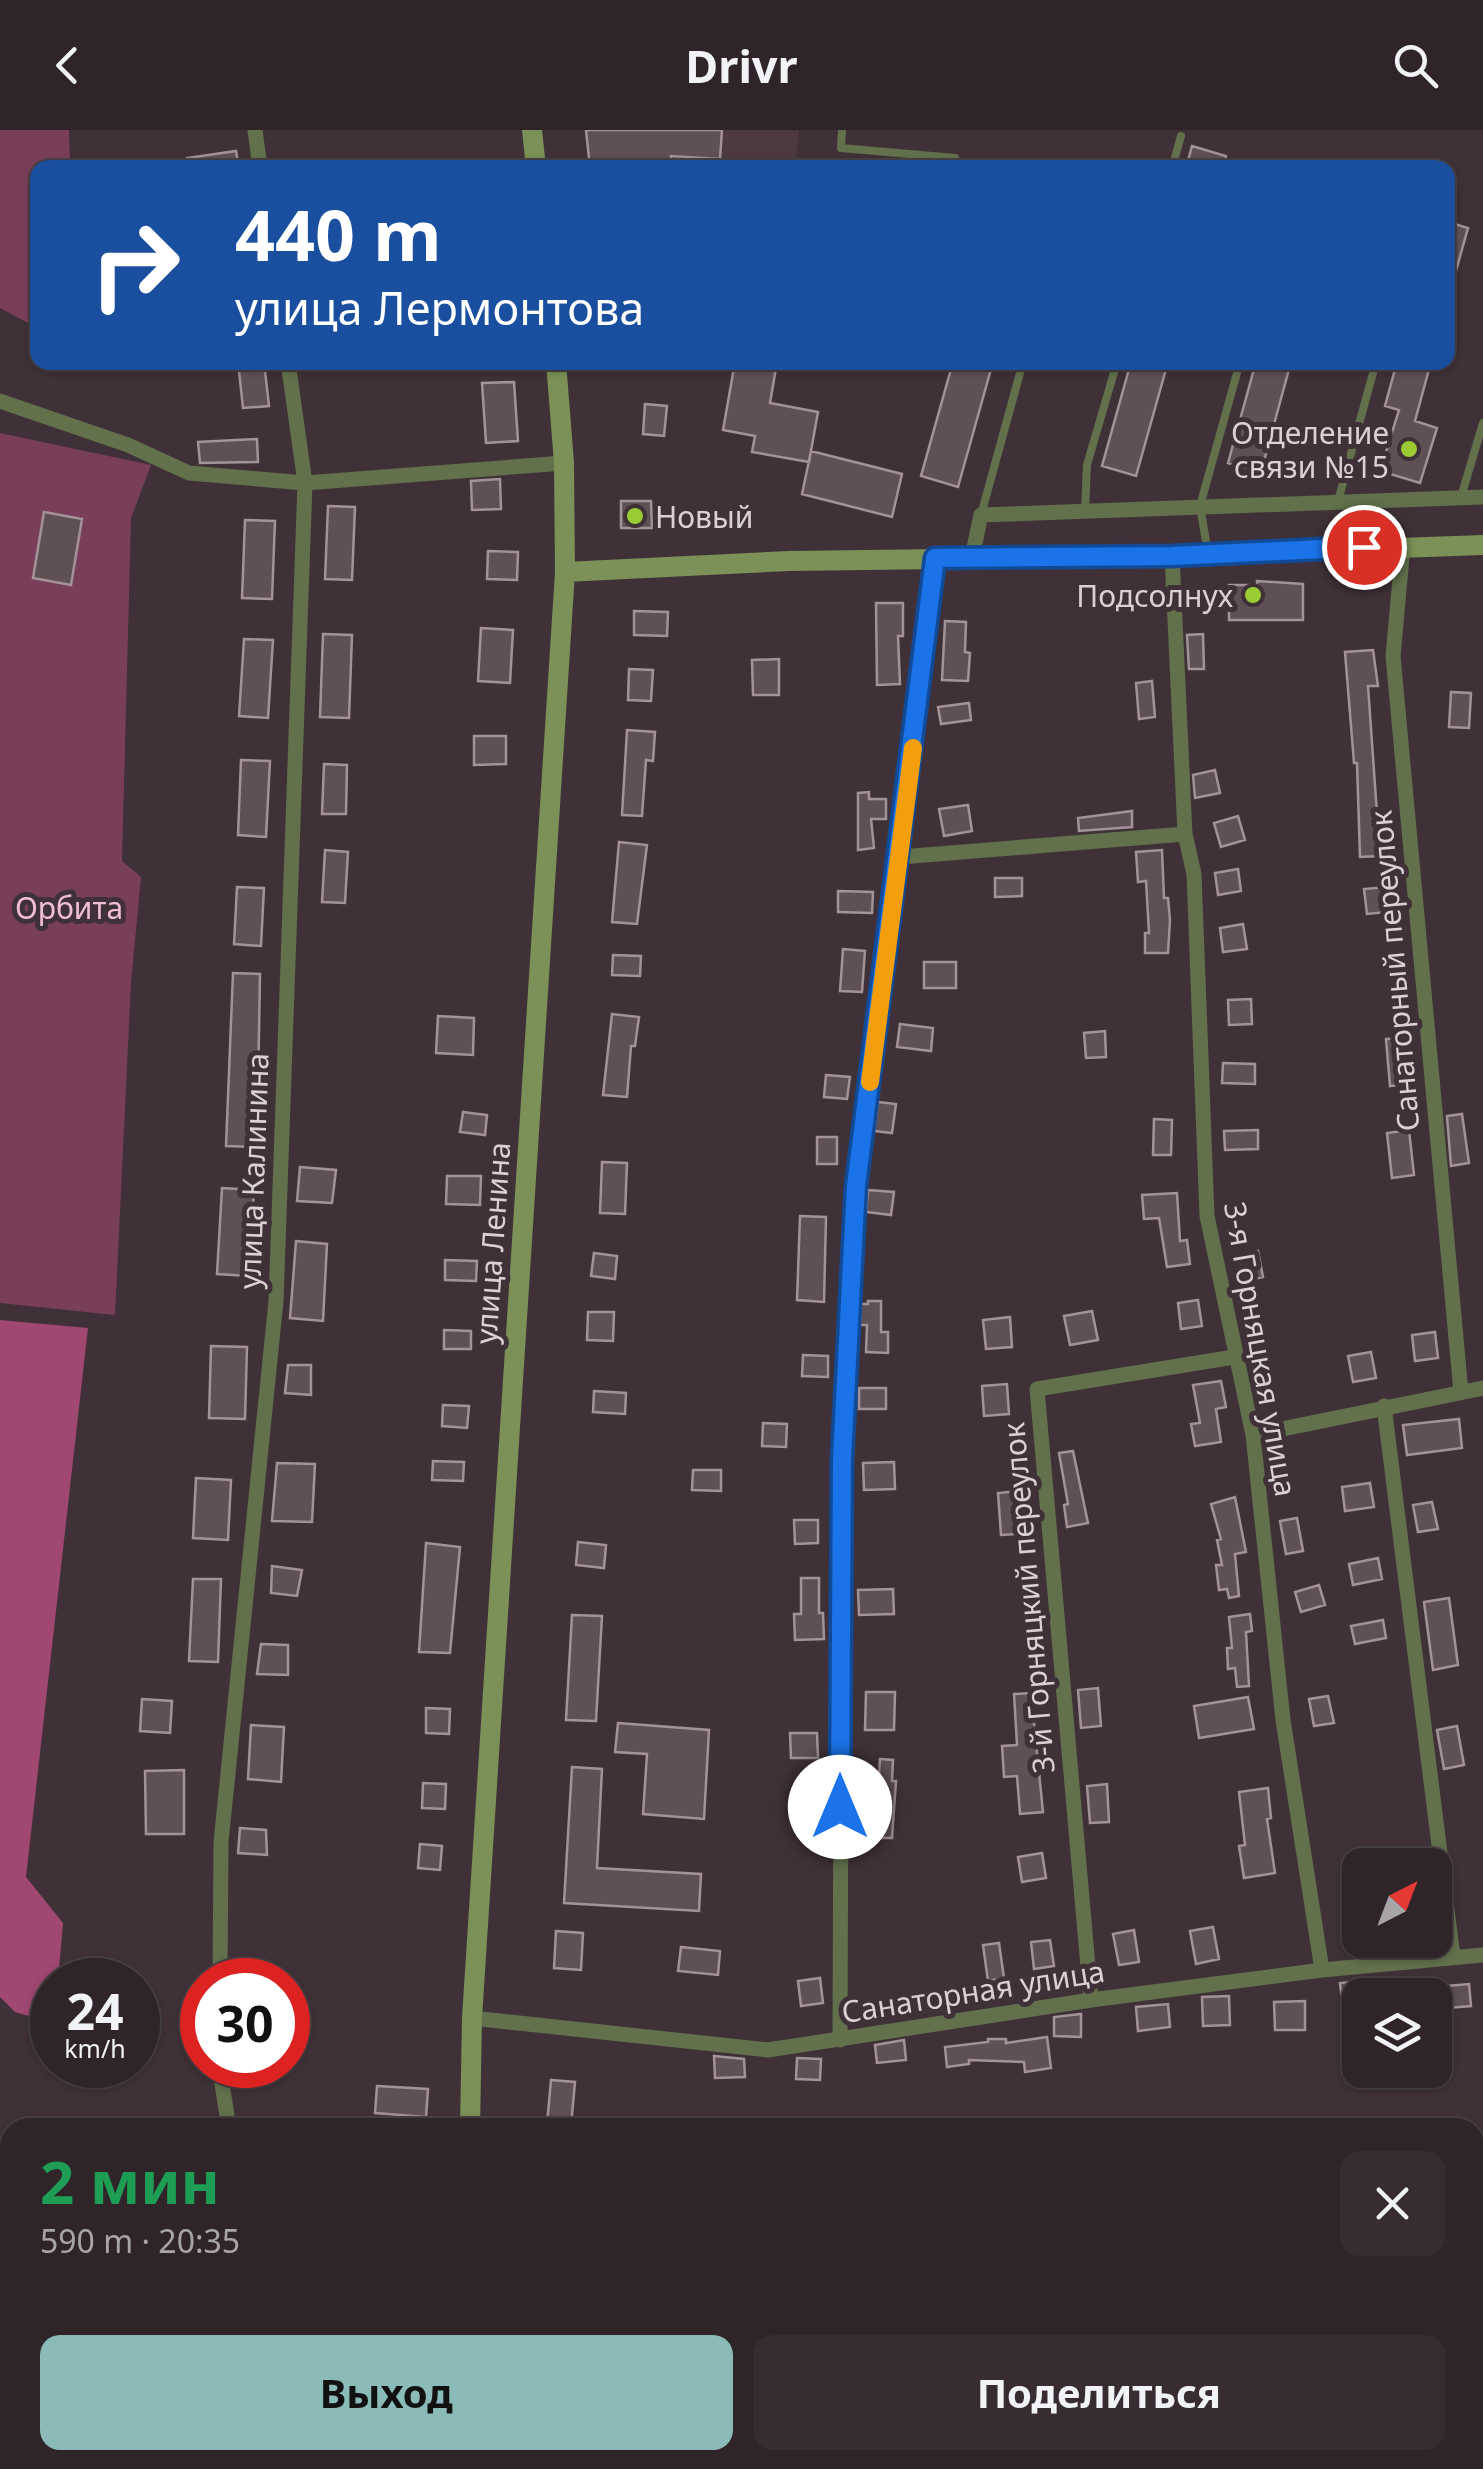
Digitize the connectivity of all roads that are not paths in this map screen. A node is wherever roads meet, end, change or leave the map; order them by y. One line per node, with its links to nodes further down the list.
1 (255, 130): 6 (street)
2 (532, 130): 7 (main road)
3 (842, 130): 5 (lane)
4 (1181, 136): 8 (lane)
5 (955, 158)
6 (259, 160)
7 (535, 160)
8 (1174, 160)
9 (289, 370): 18 (street, улица Калинина)
10 (557, 370): 17 (main road, улица Ленина)
11 (1021, 370): 24 (lane)
12 (1114, 370): 23 (lane)
13 (1238, 370): 22 (lane)
14 (1374, 370): 21 (lane)
15 (0, 400): 18 (street)
16 (1483, 423): 19 (lane)
17 (564, 462): 18 (street); 31 (main road, улица Ленина)
18 (305, 483): 40 (street, улица Калинина)
19 (1461, 497): 20 (street); 21 (street)
20 (1483, 497)
21 (1338, 501): 22 (street)
22 (1200, 506): 23 (street); 27 (lane)
23 (1085, 510): 24 (street)
24 (980, 515): 30 (street)
25 (1483, 544): 26 (main road)
26 (1403, 546): 27 (main road); 36 (street, Санаторный переулок)
27 (1208, 553): 28 (main road)
28 (1172, 556): 30 (main road); 32 (street, 3-я Горняцкая улица)
29 (935, 558): 30 (main road); 31 (main road); 33 (street)
30 (972, 558)
31 (565, 572): 44 (main road, улица Ленина)
32 (1185, 834): 33 (street); 34 (street, 3-я Горняцкая улица)
33 (900, 857): 45 (street)
34 (1234, 1357): 38 (street, 3-я Горняцкая улица); 43 (street, 3-й Горняцкий переулок)
35 (1483, 1388): 36 (street)
36 (1461, 1392): 37 (street)
37 (1384, 1406): 38 (street); 41 (street)
38 (1253, 1435): 42 (street, 3-я Горняцкая улица)
39 (1483, 1955): 41 (street, Санаторная улица)
40 (220, 1958)
41 (1453, 1958): 42 (street, Санаторная улица)
42 (1322, 1970): 43 (street, Санаторная улица)
43 (1091, 2000): 45 (street, Санаторная улица)
44 (472, 2018): 45 (street, Санаторная улица); 48 (main road, улица Ленина)
45 (840, 2040)
46 (222, 2088): 47 (street)
47 (227, 2118)
48 (470, 2118)

